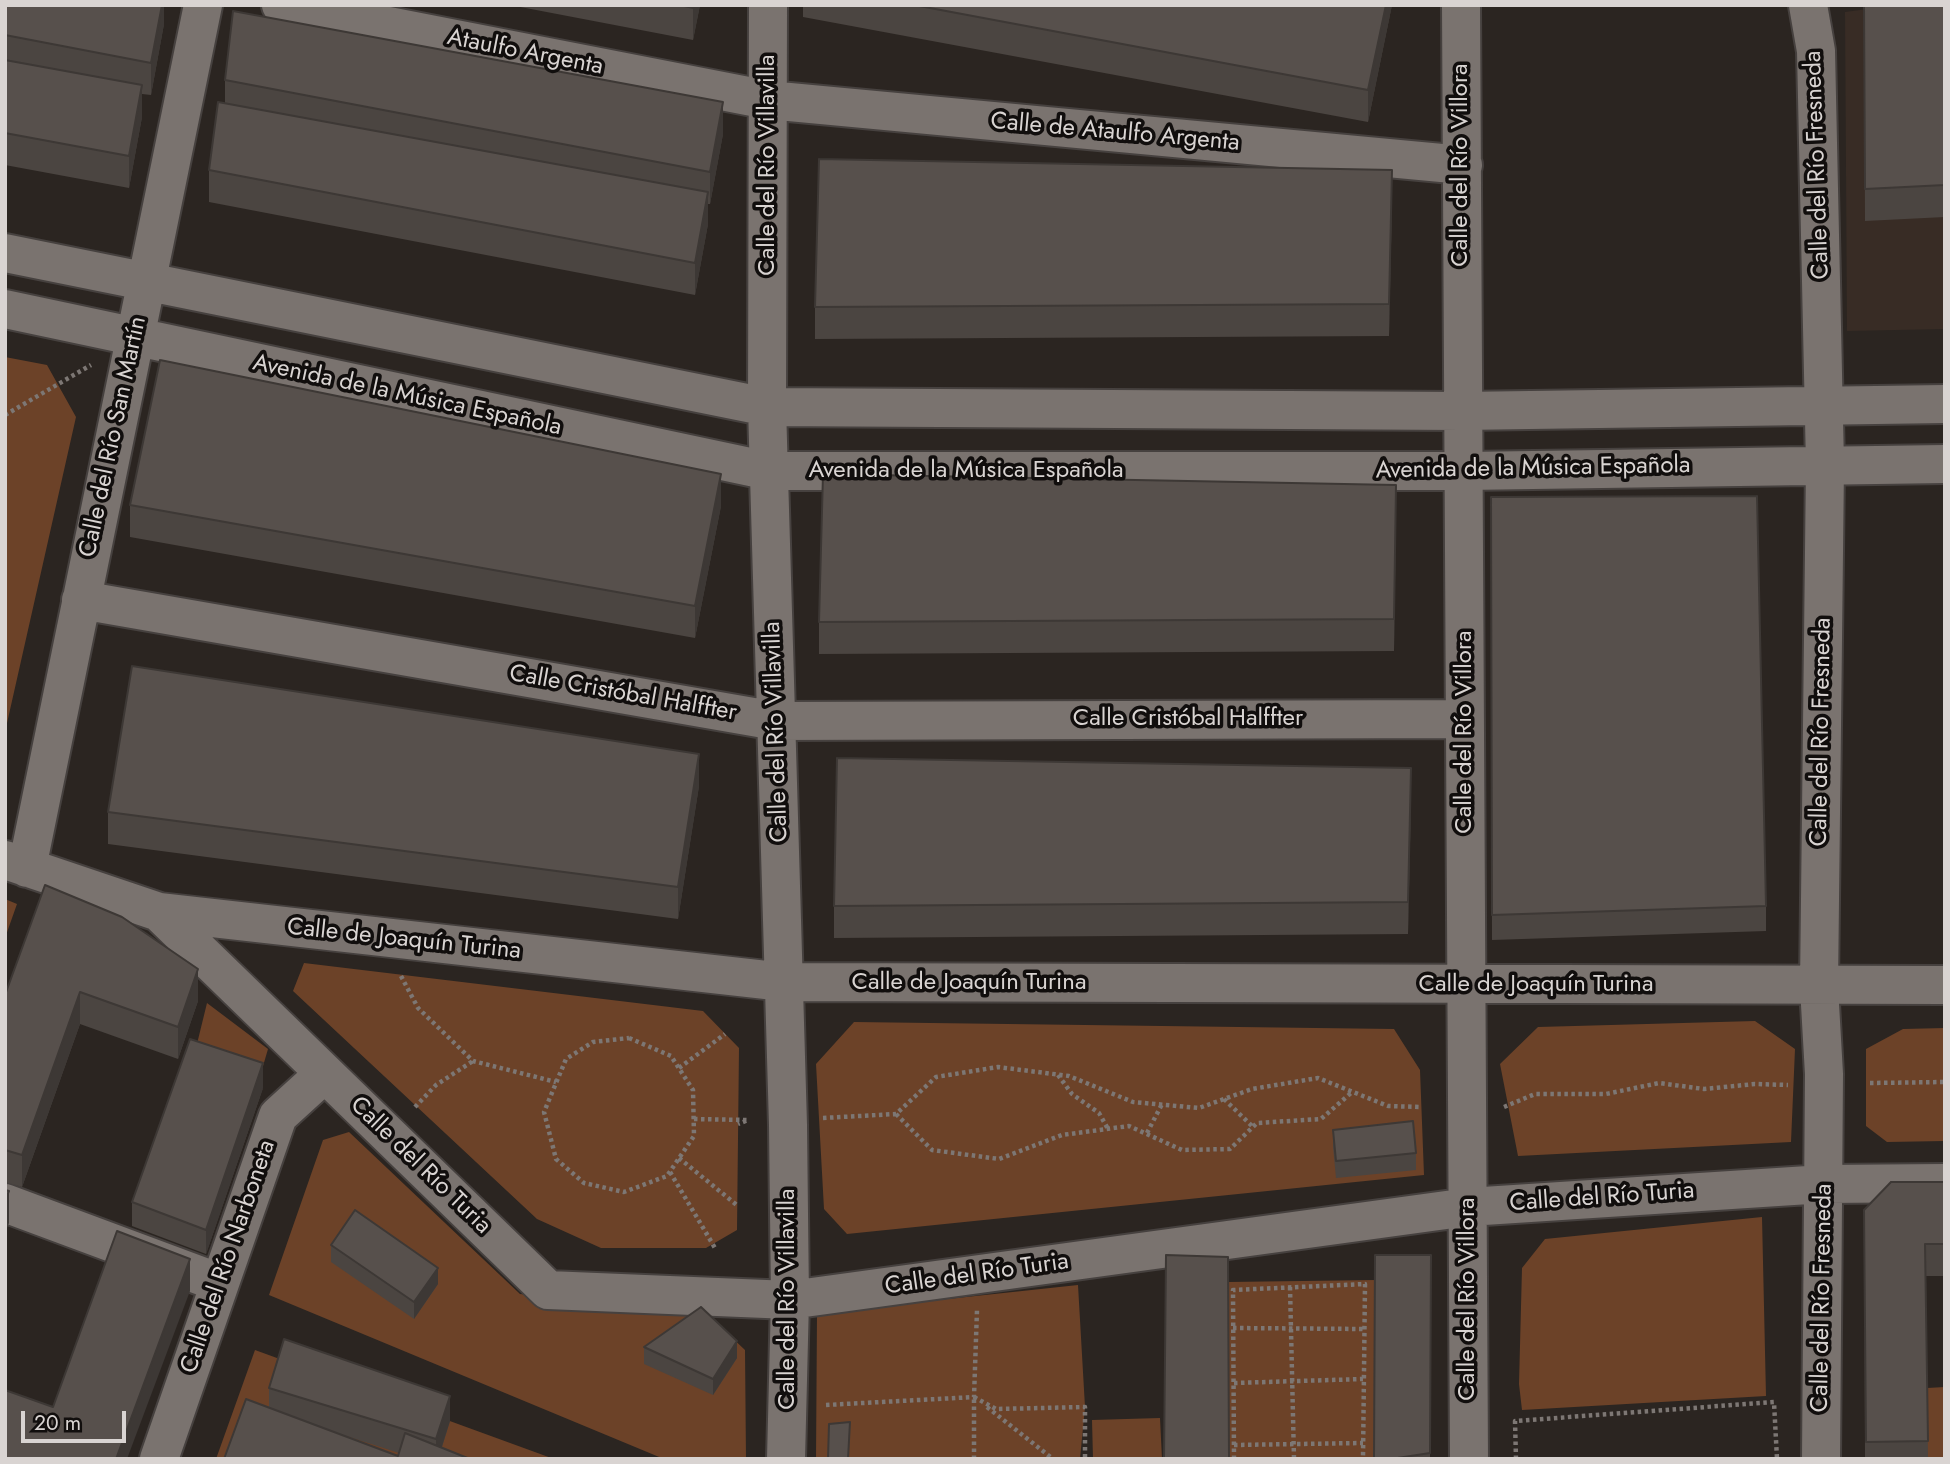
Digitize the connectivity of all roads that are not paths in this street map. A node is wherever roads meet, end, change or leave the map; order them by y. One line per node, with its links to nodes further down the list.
1 (203, 5): 11 (street, Calle del Río San Martín)
2 (281, 5): 8 (street, Ataulfo Argenta)
3 (768, 5): 8 (street, Calle del Río Villavilla)
4 (1461, 5): 9 (street, Calle del Río Villora)
5 (1808, 5): 7 (street, Calle del Río Fresneda)
6 (1832, 5): 7 (street)
7 (1816, 51): 15 (street, Calle del Río Fresneda)
8 (768, 100): 9 (street, Calle de Ataulfo Argenta); 16 (street, Calle del Río Villavilla)
9 (1463, 165): 17 (street, Calle del Río Villora)
10 (5, 253): 11 (street)
11 (147, 284): 13 (street, Calle del Río San Martín); 16 (street)
12 (5, 309): 13 (street, Avenida de la Música Española)
13 (133, 338): 20 (street, Avenida de la Música Española); 22 (street, Calle del Río San Martín)
14 (1945, 404): 15 (street)
15 (1824, 405): 17 (street); 19 (street, Calle del Río Fresneda)
16 (767, 407): 17 (street); 20 (street, Calle del Río Villavilla)
17 (1461, 411): 21 (street, Calle del Río Villora)
18 (1945, 464): 19 (street, Avenida de la Música Española)
19 (1825, 465): 21 (street, Avenida de la Música Española); 31 (street, Calle del Río Fresneda)
20 (769, 471): 21 (street, Avenida de la Música Española); 24 (street, Calle del Río Villavilla)
21 (1465, 471): 23 (street, Calle del Río Villora)
22 (81, 600): 24 (street, Calle Cristóbal Halffter); 25 (street, Calle del Río San Martín)
23 (1465, 719): 24 (street, Calle Cristóbal Halffter); 29 (street, Calle del Río Villora)
24 (776, 721): 28 (street, Calle del Río Villavilla)
25 (28, 868): 26 (street, Calle de Joaquín Turina); 27 (street, Calle del Río San Martín)
26 (159, 912): 28 (street, Calle de Joaquín Turina); 32 (street, Calle del Río Turia)
27 (38, 913)
28 (784, 982): 29 (street, Calle de Joaquín Turina); 38 (street, Calle del Río Villavilla)
29 (1466, 985): 31 (street, Calle de Joaquín Turina); 36 (street, Calle del Río Villora)
30 (1945, 985): 31 (street, Calle de Joaquín Turina)
31 (1819, 987): 34 (street, Calle del Río Fresneda)
32 (324, 1073): 37 (street, Calle del Río Narboneta); 38 (street, Calle del Río Turia)
33 (1945, 1183): 34 (street, Calle del Río Turia)
34 (1824, 1184): 36 (street, Calle del Río Turia); 42 (street, Calle del Río Fresneda)
35 (5, 1203): 37 (street)
36 (1468, 1207): 38 (street, Calle del Río Turia); 41 (street, Calle del Río Villora)
37 (220, 1283): 39 (street, Calle del Río Narboneta)
38 (790, 1300): 40 (street, Calle del Río Villavilla)
39 (159, 1459)
40 (786, 1459)
41 (1469, 1459)
42 (1821, 1459)

